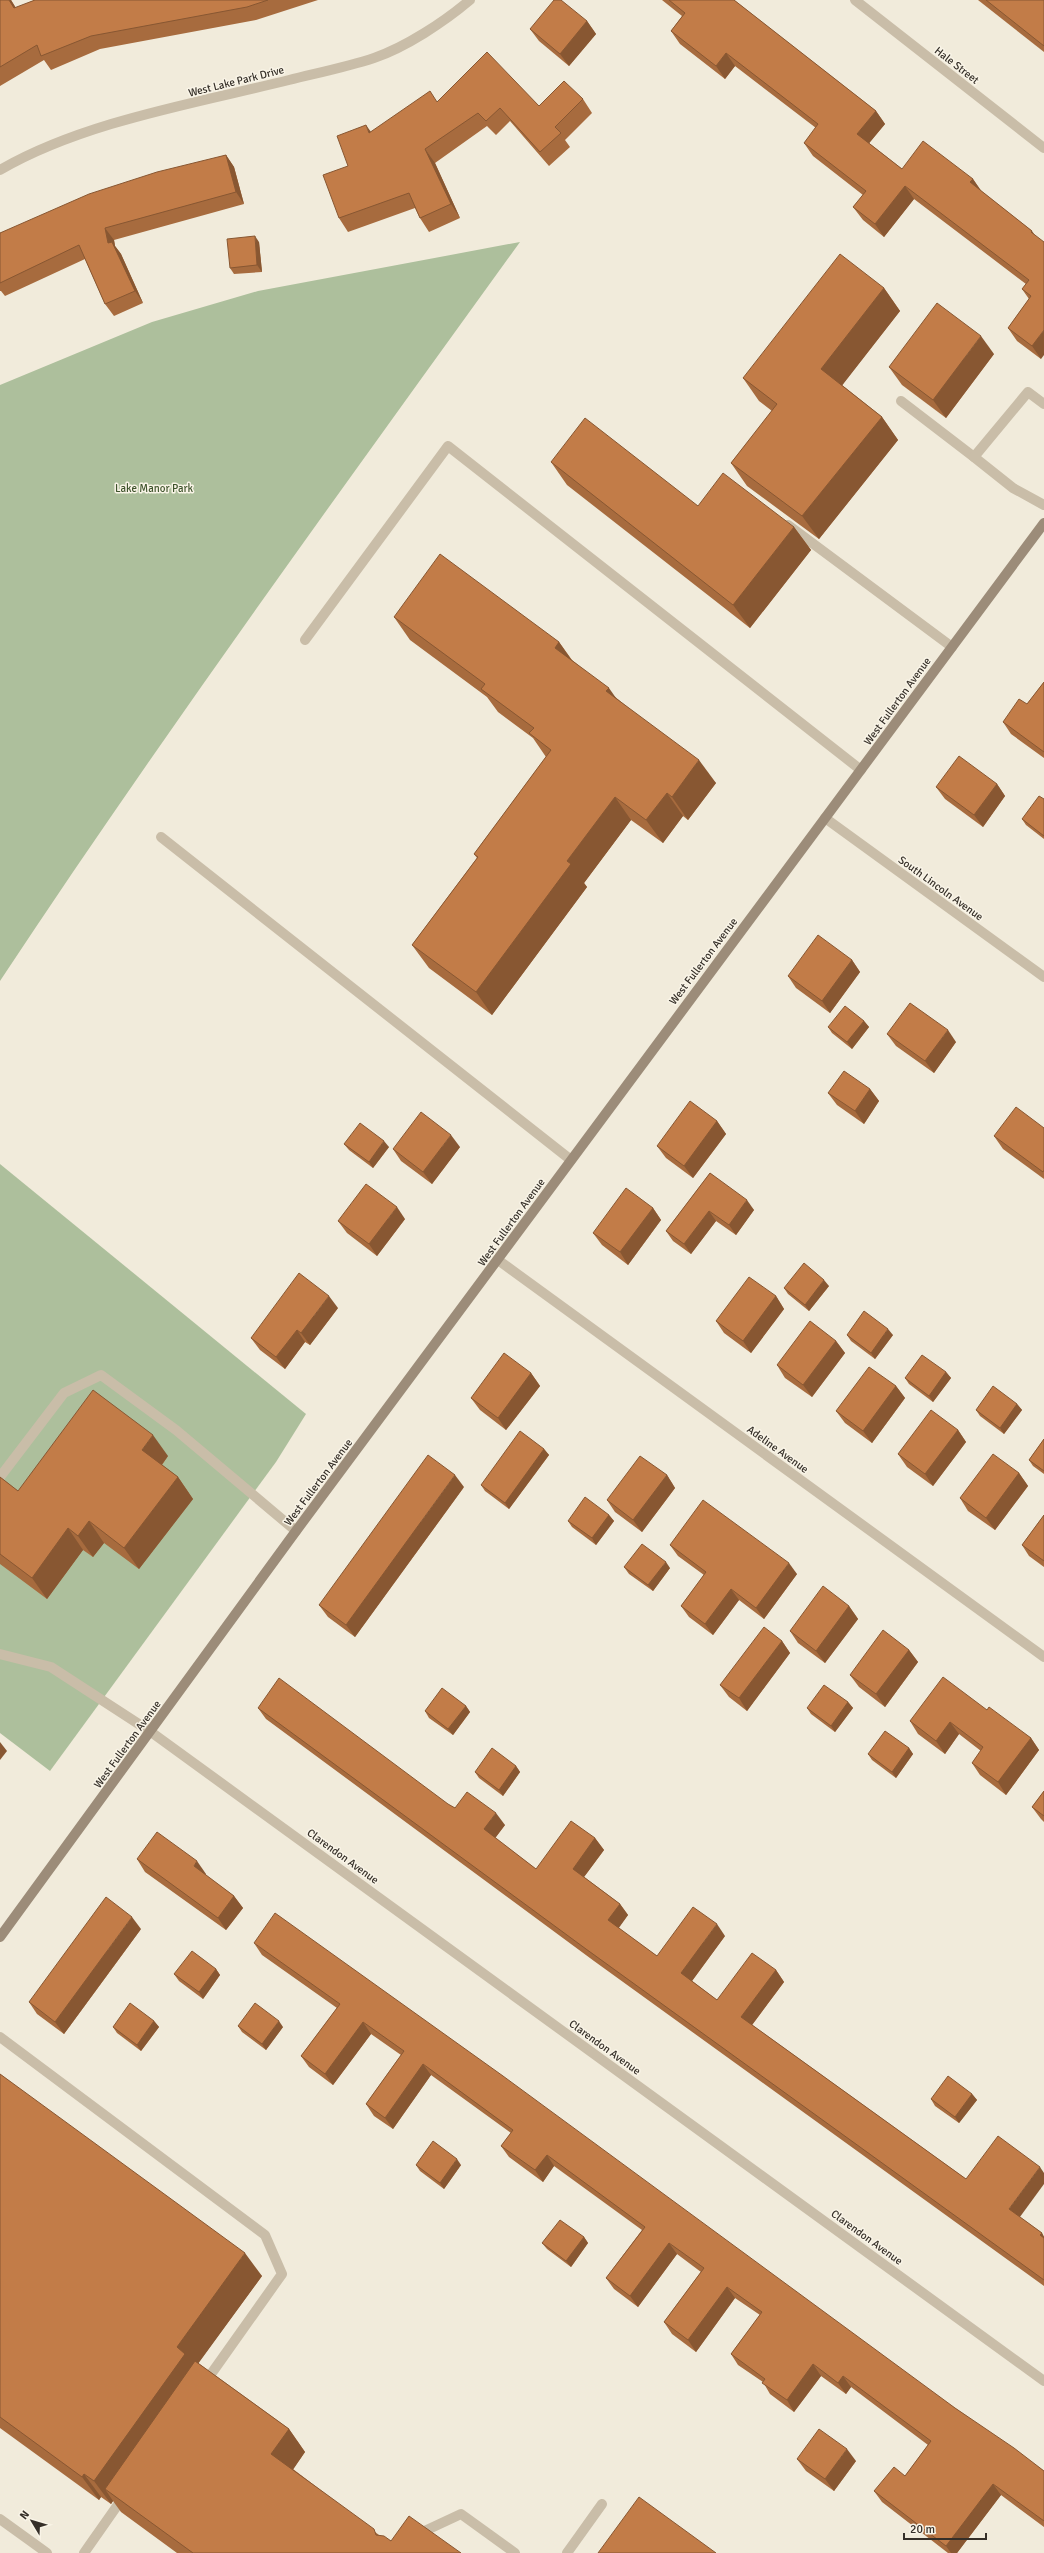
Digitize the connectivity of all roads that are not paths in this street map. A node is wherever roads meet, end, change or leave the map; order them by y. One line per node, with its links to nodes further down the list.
1 (470, 0): 4 (street, West Lake Park Drive)
2 (855, 0): 3 (street, Hale Street)
3 (1044, 148)
4 (0, 170)
5 (901, 401): 7 (street)
6 (1044, 404): 7 (street)
7 (974, 457): 8 (street)
8 (1044, 505)
9 (780, 519): 12 (street)
10 (1044, 523): 12 (street, West Fullerton Avenue)
11 (305, 640): 13 (street)
12 (952, 647): 13 (street, West Fullerton Avenue)
13 (861, 770): 14 (street, West Fullerton Avenue)
14 (825, 818): 16 (street, South Lincoln Avenue); 17 (street, West Fullerton Avenue)
15 (161, 837): 17 (street)
16 (1044, 977)
17 (571, 1160): 18 (street, West Fullerton Avenue)
18 (498, 1260): 20 (street, West Fullerton Avenue); 22 (street, Adeline Avenue)
19 (0, 1478): 20 (street)
20 (296, 1531): 23 (street, West Fullerton Avenue)
21 (0, 1654): 23 (street, Clarendon Avenue)
22 (1044, 1657)
23 (151, 1732): 24 (street, West Fullerton Avenue); 26 (street, Clarendon Avenue)
24 (0, 1937)
25 (0, 2037): 27 (street)
26 (1044, 2381)
27 (199, 2391)
28 (130, 2488): 32 (street)
29 (602, 2504): 35 (street)
30 (0, 2519): 31 (street)
31 (47, 2553)
32 (84, 2553)
33 (397, 2553): 34 (street)
34 (515, 2553)
35 (567, 2553)

